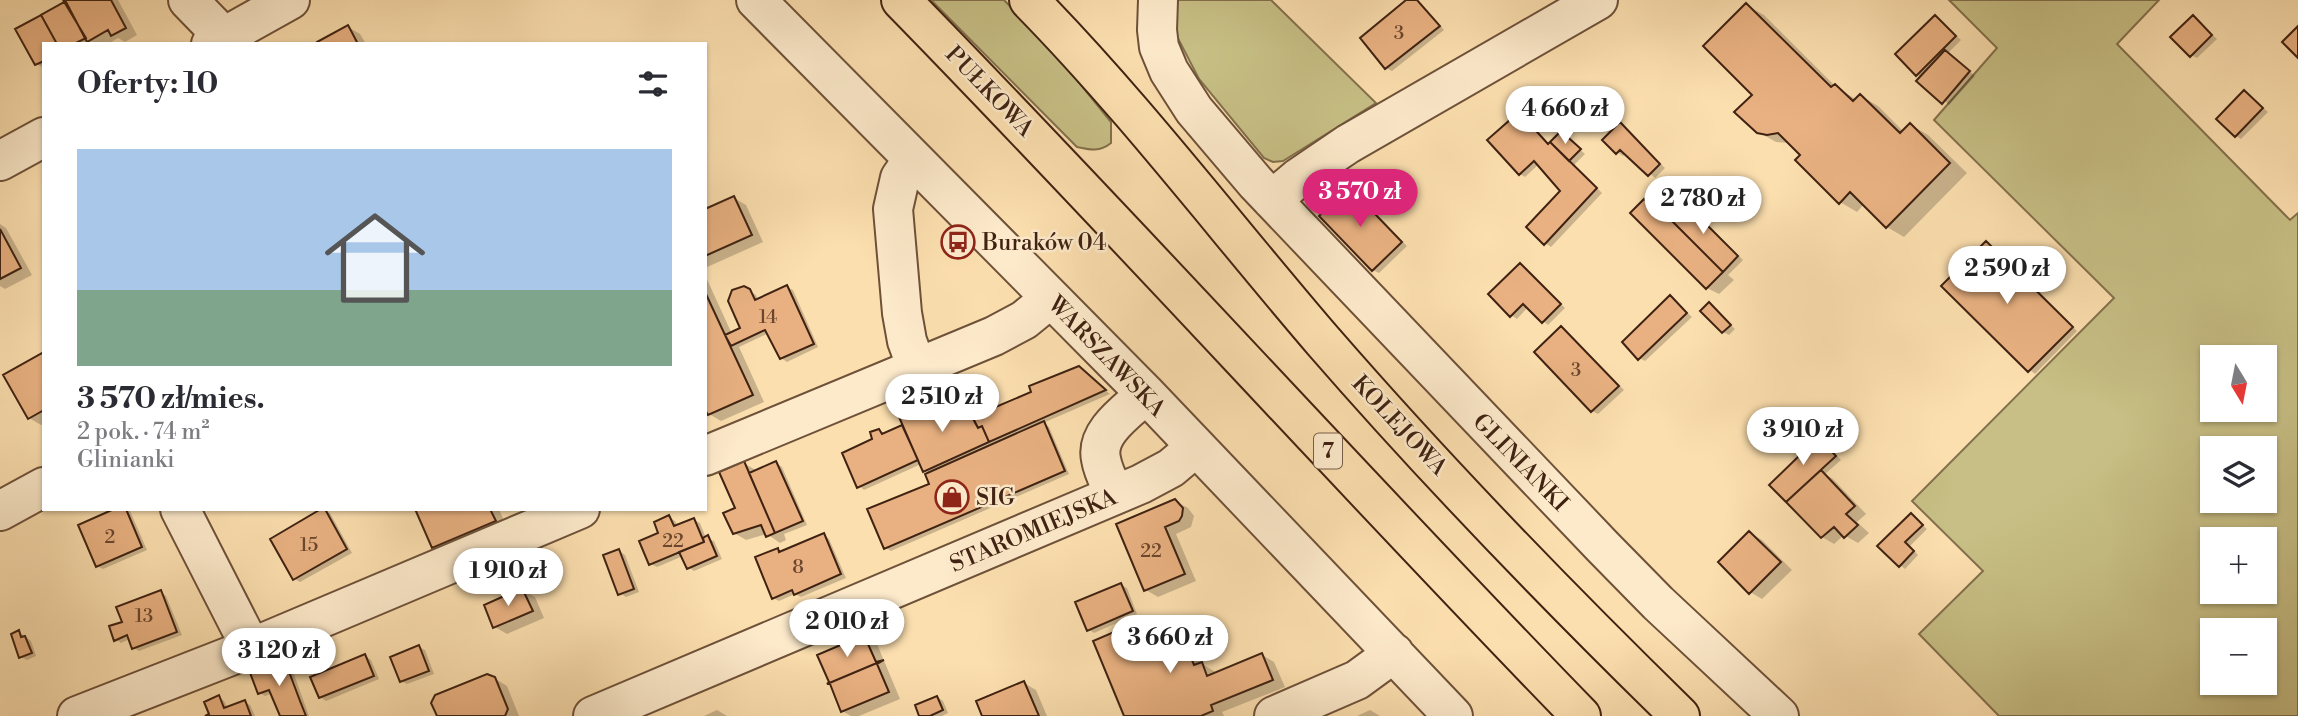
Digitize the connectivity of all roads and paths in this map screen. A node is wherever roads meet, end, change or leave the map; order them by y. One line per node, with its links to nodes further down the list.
1 (188, 0): 8 (street)
2 (290, 0): 8 (street)
3 (757, 0): 10 (street, WARSZAWSKA)
4 (901, 0): 29 (highway, PUŁKOWA / 7)
5 (1029, 0): 30 (highway, KOLEJOWA)
6 (1158, 0): 12 (street, GLINIANKI)
7 (1598, 0): 12 (street)
8 (218, 40)
9 (42, 138): 11 (street)
10 (913, 159): 13 (street, WARSZAWSKA); 14 (street)
11 (0, 161)
12 (1272, 200): 31 (street, GLINIANKI)
13 (1051, 298): 14 (street); 15 (street, WARSZAWSKA)
14 (917, 368): 17 (street)
15 (1146, 394): 16 (street, WARSZAWSKA); 19 (street)
16 (1196, 447): 19 (street, STAROMIEJSKA); 24 (street, WARSZAWSKA)
17 (707, 455)
18 (42, 488): 20 (street)
19 (1115, 495): 26 (street, STAROMIEJSKA)
20 (0, 511)
21 (181, 511): 23 (street)
22 (575, 511): 23 (street)
23 (251, 648): 25 (street)
24 (1394, 653): 27 (street); 28 (street, WARSZAWSKA)
25 (77, 716)
26 (593, 716)
27 (1274, 716)
28 (1453, 716)
29 (1581, 716)
30 (1681, 716)
31 (1779, 716)

